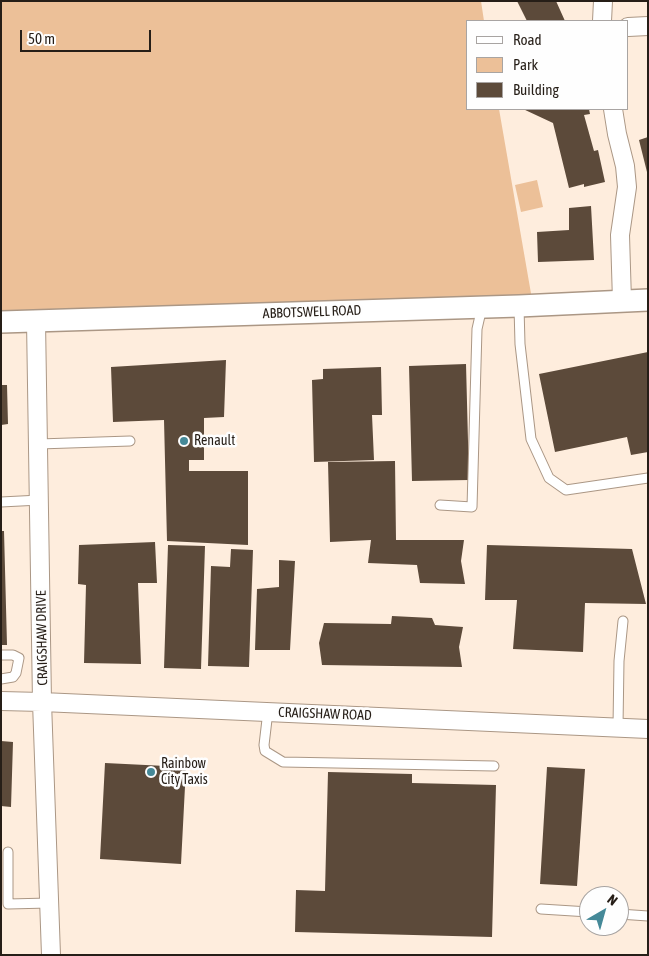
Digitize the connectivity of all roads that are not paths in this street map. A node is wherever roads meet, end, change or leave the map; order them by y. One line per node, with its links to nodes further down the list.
1 (602, 1): 2 (street)
2 (602, 20)
3 (648, 26): 4 (street)
4 (629, 27)
5 (613, 110): 7 (street)
6 (648, 300): 7 (street, ABBOTSWELL ROAD)
7 (622, 301): 8 (street, ABBOTSWELL ROAD)
8 (519, 306): 9 (street, ABBOTSWELL ROAD); 14 (lane)
9 (482, 307): 10 (street, ABBOTSWELL ROAD); 17 (lane)
10 (36, 321): 11 (street, ABBOTSWELL ROAD); 13 (street, CRAIGSHAW DRIVE)
11 (1, 322)
12 (130, 441): 13 (lane)
13 (39, 444): 15 (street, CRAIGSHAW DRIVE)
14 (648, 478)
15 (40, 500): 16 (lane); 22 (street, CRAIGSHAW DRIVE)
16 (1, 502)
17 (440, 505)
18 (623, 621): 24 (lane)
19 (1, 655): 20 (lane)
20 (1, 679)
21 (1, 701): 22 (street, CRAIGSHAW ROAD)
22 (42, 702): 23 (street, CRAIGSHAW ROAD); 28 (street, CRAIGSHAW DRIVE)
23 (268, 712): 24 (street, CRAIGSHAW ROAD); 26 (lane)
24 (618, 726): 25 (street, CRAIGSHAW ROAD)
25 (648, 729)
26 (494, 766)
27 (8, 852): 28 (lane)
28 (49, 903): 33 (street, CRAIGSHAW DRIVE)
29 (541, 909): 30 (lane)
30 (579, 911)
31 (629, 915): 32 (lane)
32 (648, 916)
33 (51, 955)

